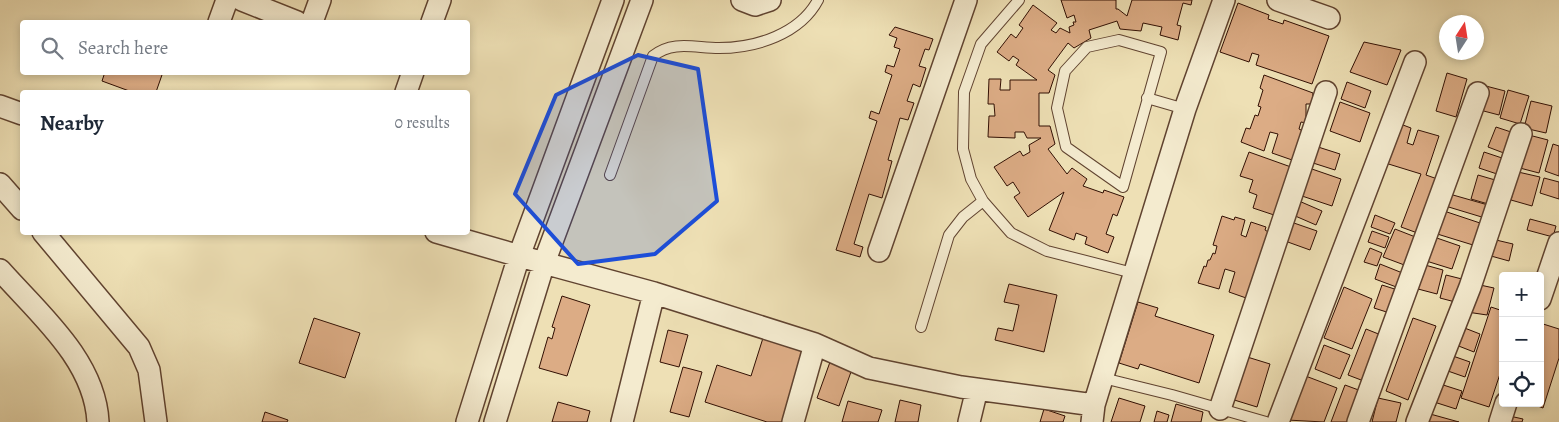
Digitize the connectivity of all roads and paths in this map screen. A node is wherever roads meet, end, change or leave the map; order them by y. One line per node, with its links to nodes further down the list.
1 (227, 0): 15 (street)
2 (242, 0): 16 (street)
3 (320, 0): 17 (street)
4 (440, 0): 18 (street)
5 (613, 0): 37 (street)
6 (642, 0): 38 (street)
7 (742, 0): 8 (street)
8 (770, 0)
9 (818, 0): 29 (lane)
10 (966, 0): 36 (street)
11 (1019, 0): 31 (lane)
12 (1224, 0): 26 (street)
13 (1278, 0): 14 (street)
14 (1329, 18)
15 (220, 20)
16 (292, 20)
17 (313, 20)
18 (433, 20)
19 (1415, 62): 58 (street)
20 (413, 75): 21 (street)
21 (407, 90)
22 (1326, 92): 48 (street)
23 (1478, 93): 59 (street)
24 (1147, 98): 24 (lane); 26 (lane)
25 (0, 106): 27 (street)
26 (1184, 110): 40 (street)
27 (20, 113)
28 (1521, 134): 60 (street)
29 (610, 175)
30 (0, 184): 32 (street)
31 (983, 201): 40 (lane); 43 (lane)
32 (20, 207)
33 (46, 235): 51 (street)
34 (446, 235): 37 (street)
35 (1559, 243): 42 (street)
36 (879, 251)
37 (519, 256): 38 (street); 52 (street)
38 (544, 263): 41 (street); 53 (street)
39 (0, 270): 50 (street)
40 (1133, 273): 45 (street)
41 (654, 293): 44 (street); 54 (street)
42 (1548, 293)
43 (921, 326)
44 (815, 344): 46 (street); 55 (street)
45 (1103, 378): 48 (lane); 49 (street)
46 (977, 389): 49 (street); 56 (street)
47 (1505, 407): 61 (street)
48 (1220, 409): 57 (lane)
49 (1093, 414)
50 (98, 422)
51 (156, 422)
52 (467, 422)
53 (495, 422)
54 (622, 422)
55 (793, 422)
56 (969, 422)
57 (1266, 422)
58 (1278, 422)
59 (1358, 422)
60 (1417, 422)
61 (1500, 422)

